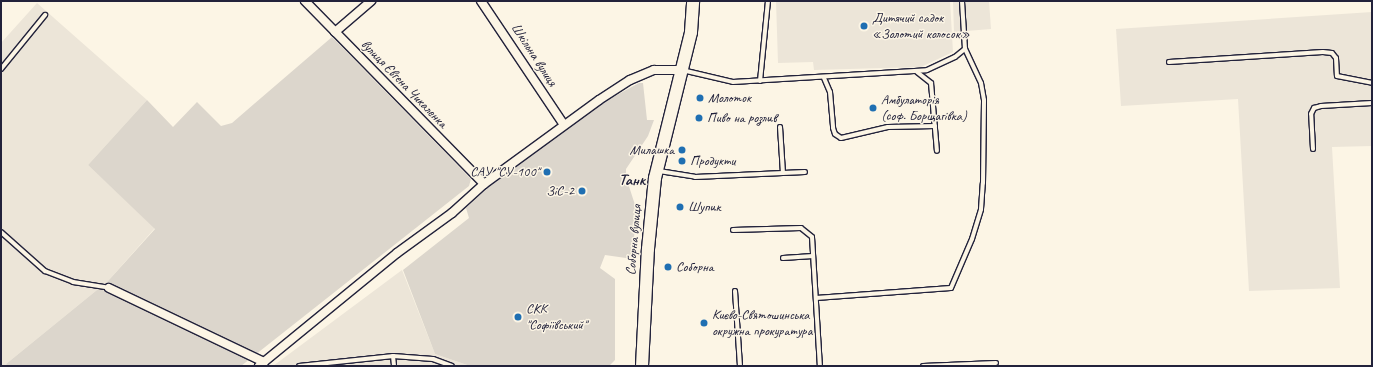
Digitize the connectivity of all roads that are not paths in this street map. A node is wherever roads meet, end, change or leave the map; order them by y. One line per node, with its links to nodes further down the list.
1 (305, 1): 8 (street, вулиця Євгена Чикаленка)
2 (371, 1): 8 (street)
3 (482, 1): 18 (street, Шкільна вулиця)
4 (693, 1): 12 (main road, Соборна вулиця)
5 (768, 1): 15 (lane)
6 (962, 1): 9 (lane)
7 (45, 15): 11 (lane)
8 (335, 32): 26 (street, вулиця Євгена Чикаленка)
9 (965, 49): 13 (lane); 33 (lane)
10 (1170, 62): 16 (lane)
11 (1, 69)
12 (682, 70): 15 (lane); 18 (street); 23 (main road, Соборна вулиця)
13 (918, 72): 14 (lane); 19 (lane)
14 (824, 78): 15 (lane); 19 (lane)
15 (760, 82)
16 (1372, 83)
17 (1372, 103): 21 (lane)
18 (564, 125): 26 (street)
19 (935, 126): 22 (lane)
20 (780, 127): 25 (lane)
21 (1313, 150)
22 (937, 151)
23 (657, 170): 25 (lane); 40 (main road, Соборна вулиця)
24 (805, 172): 25 (lane)
25 (783, 173)
26 (484, 184): 36 (street)
27 (733, 230): 29 (lane)
28 (1, 232): 31 (lane)
29 (813, 256): 30 (lane); 33 (lane)
30 (783, 258)
31 (109, 288): 36 (street)
32 (735, 292): 41 (lane)
33 (816, 298): 42 (lane)
34 (392, 356): 37 (lane); 38 (lane); 39 (lane)
35 (996, 363): 43 (lane)
36 (261, 364)
37 (299, 366)
38 (394, 366)
39 (452, 366)
40 (642, 366)
41 (740, 366)
42 (820, 366)
43 (922, 366)

